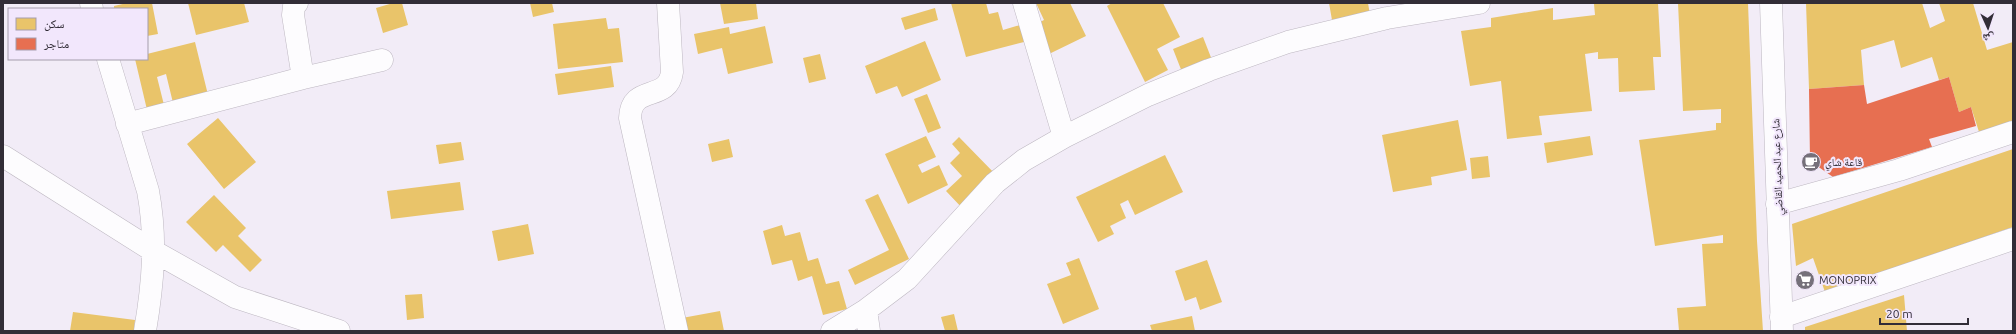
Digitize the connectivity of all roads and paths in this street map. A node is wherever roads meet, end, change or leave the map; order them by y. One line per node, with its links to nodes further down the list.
1 (297, 3): 9 (street)
2 (668, 3): 21 (street)
3 (1024, 3): 12 (street)
4 (1479, 3): 6 (street)
5 (1770, 3): 14 (street, شارع عبد الحميد القاضي)
6 (1386, 10): 12 (street)
7 (108, 60): 10 (street)
8 (382, 60): 9 (street)
9 (303, 78): 10 (street)
10 (127, 124): 16 (street)
11 (2013, 132): 14 (street)
12 (1064, 137): 17 (street)
13 (3, 156): 16 (street)
14 (1778, 204): 18 (street, شارع عبد الحميد القاضي)
15 (2013, 239): 18 (street)
16 (155, 252): 19 (street); 20 (street)
17 (868, 321): 22 (street)
18 (1782, 324)
19 (145, 331)
20 (339, 331)
21 (677, 331)
22 (832, 331)

